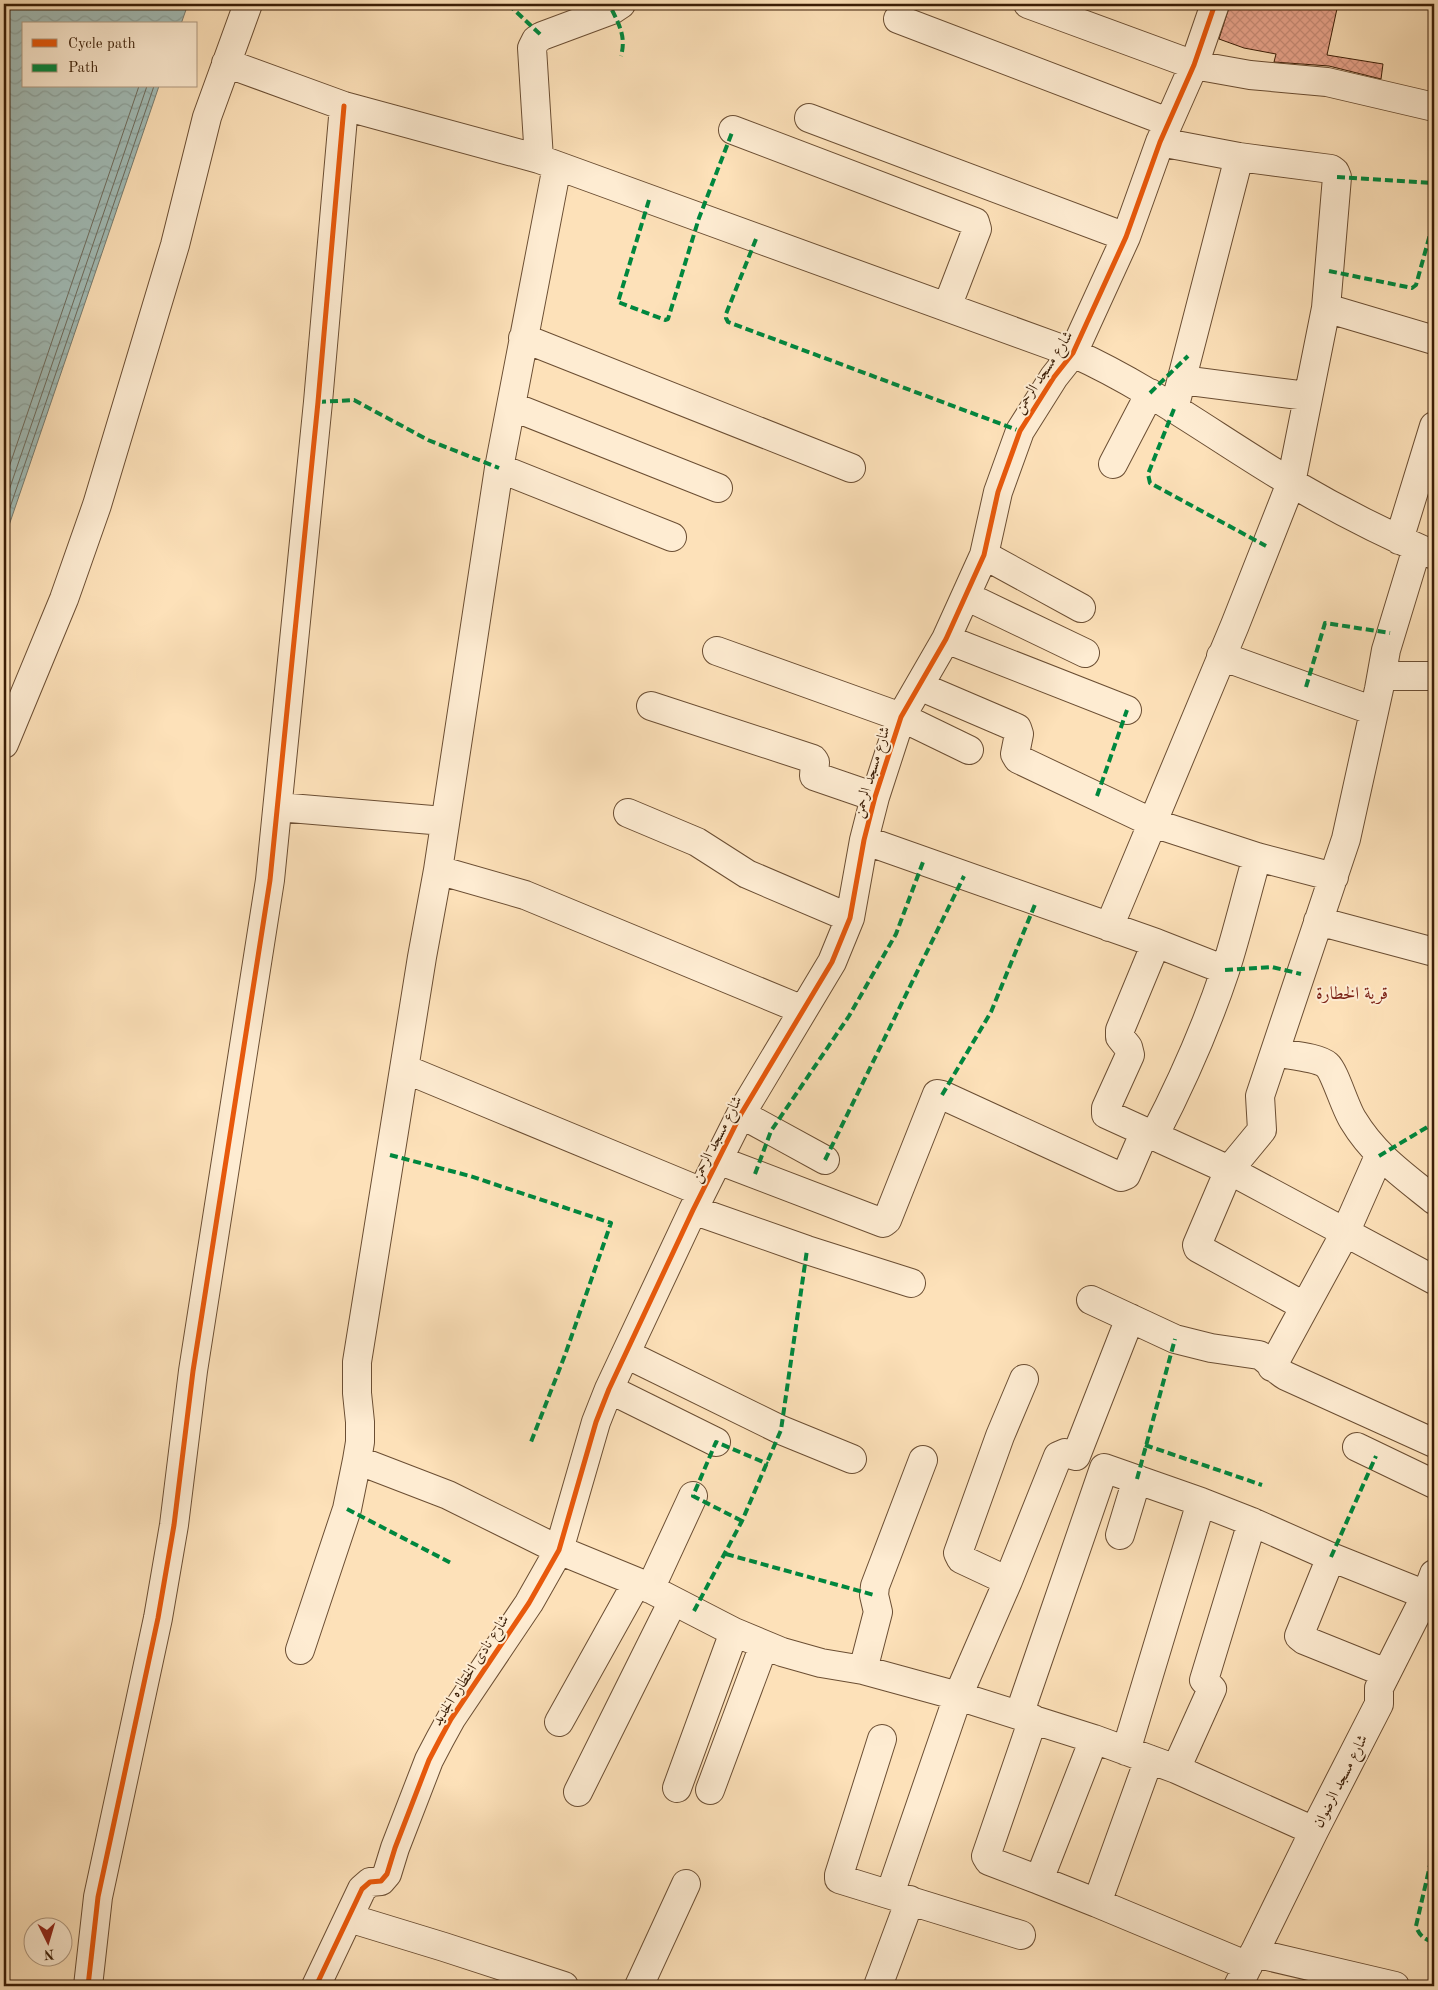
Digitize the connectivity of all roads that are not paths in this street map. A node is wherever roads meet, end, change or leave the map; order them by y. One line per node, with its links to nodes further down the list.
1 (248, 4): 6 (street)
2 (621, 4): 14 (street)
3 (1028, 4): 7 (street)
4 (1215, 4): 7 (street, شارع مسجد الرحمن)
5 (898, 19): 12 (street)
6 (226, 63): 8 (street); 48 (street)
7 (1194, 65): 9 (street); 12 (street, شارع مسجد الرحمن)
8 (344, 106): 14 (street); 51 (street)
9 (1434, 107)
10 (809, 118): 15 (street)
11 (733, 130): 16 (street)
12 (1164, 132): 13 (street); 15 (street, شارع مسجد الرحمن)
13 (1239, 157): 17 (street); 21 (street)
14 (548, 163): 16 (street); 18 (street)
15 (1126, 237): 20 (street, شارع مسجد الرحمن)
16 (947, 307): 20 (street)
17 (1326, 308): 19 (street); 23 (street)
18 (523, 338): 24 (street); 29 (street)
19 (1434, 340)
20 (1073, 353): 22 (street); 34 (street, شارع مسجد الرحمن)
21 (1182, 380): 23 (street); 25 (street)
22 (1150, 393): 25 (street); 27 (street)
23 (1308, 396): 30 (street)
24 (510, 406): 28 (street); 31 (street)
25 (1174, 409): 30 (street)
26 (1434, 426): 33 (street)
27 (1113, 464)
28 (499, 468): 32 (street); 53 (street)
29 (851, 468)
30 (1291, 483): 33 (street); 40 (street)
31 (718, 488)
32 (672, 537)
33 (1417, 548): 41 (street)
34 (984, 555): 35 (street, شارع مسجد الرحمن); 36 (street)
35 (966, 596): 37 (street, شارع مسجد الرحمن); 39 (street)
36 (1081, 608)
37 (946, 639): 43 (street, شارع مسجد الرحمن); 45 (street)
38 (716, 651): 47 (street)
39 (1085, 654)
40 (1221, 656): 46 (street); 54 (street)
41 (1382, 676): 42 (street); 46 (street)
42 (1434, 676)
43 (919, 686): 47 (street, شارع مسجد الرحمن); 54 (street)
44 (652, 706): 50 (street)
45 (1127, 710)
46 (1374, 711): 58 (street)
47 (901, 717): 49 (street); 50 (street, شارع مسجد الرحمن)
48 (4, 744)
49 (969, 750)
50 (875, 797): 55 (street, شارع مسجد الرحمن)
51 (278, 807): 53 (street); 128 (street)
52 (628, 813): 59 (street)
53 (444, 821): 57 (street)
54 (1153, 823): 56 (street); 61 (street)
55 (864, 840): 59 (street, شارع مسجد الرحمن); 61 (street)
56 (1257, 857): 58 (street); 64 (street)
57 (438, 870): 65 (street); 67 (street)
58 (1334, 878): 60 (street)
59 (850, 918): 65 (street, شارع مسجد الرحمن)
60 (1318, 920): 63 (street); 66 (street)
61 (1109, 927): 62 (street)
62 (1156, 943): 64 (street); 69 (street)
63 (1434, 952)
64 (1225, 970): 69 (street)
65 (803, 1010): 68 (street, شارع مسجد الرحمن)
66 (1275, 1052): 70 (street); 73 (street)
67 (405, 1069): 75 (street); 91 (street)
68 (741, 1114): 71 (street, شارع مسجد الرحمن); 72 (street)
69 (1149, 1134): 71 (street); 73 (street)
70 (1380, 1156): 74 (street); 76 (street)
71 (718, 1160): 75 (street, شارع مسجد الرحمن)
72 (824, 1160)
73 (1228, 1170): 76 (street); 80 (street)
74 (1434, 1200)
75 (698, 1201): 78 (street); 82 (street, شارع مسجد الرحمن)
76 (1345, 1232): 77 (street); 80 (street)
77 (1434, 1280)
78 (912, 1283)
79 (1090, 1300): 81 (street)
80 (1304, 1306): 83 (street)
81 (1130, 1318): 83 (street); 89 (street)
82 (626, 1354): 85 (street, شارع مسجد الرحمن); 90 (street)
83 (1272, 1367): 87 (street)
84 (1024, 1379): 102 (street)
85 (609, 1389): 86 (street); 100 (street, شارع مسجد الرحمن)
86 (716, 1442)
87 (1434, 1443)
88 (1357, 1447): 95 (street)
89 (1076, 1456): 93 (street); 102 (street)
90 (852, 1459)
91 (357, 1460): 100 (street); 107 (street)
92 (922, 1460): 108 (street)
93 (1104, 1468): 94 (street); 111 (street)
94 (1137, 1479): 97 (street); 99 (street)
95 (1434, 1484)
96 (693, 1496): 104 (street)
97 (1201, 1502): 98 (street); 115 (street)
98 (1252, 1522): 101 (street); 116 (street)
99 (1120, 1535)
100 (558, 1550): 104 (street); 125 (street, شارع نادى الخطاره الجديد)
101 (1331, 1557): 103 (street); 109 (street)
102 (1008, 1581): 110 (street)
103 (1430, 1584): 109 (street, شارع مسجد الرضوان)
104 (653, 1591): 105 (street); 112 (street); 119 (street)
105 (734, 1632): 106 (street); 117 (street)
106 (764, 1645): 108 (street); 118 (street)
107 (300, 1650)
108 (863, 1670): 110 (street)
109 (1386, 1673): 120 (street, شارع مسجد الرضوان)
110 (958, 1696): 111 (street); 123 (street)
111 (1026, 1717): 114 (street); 121 (street)
112 (559, 1722)
113 (882, 1739): 123 (street)
114 (1094, 1739): 115 (street); 121 (street)
115 (1137, 1755): 116 (street); 124 (street)
116 (1176, 1770): 120 (street)
117 (677, 1788)
118 (710, 1790)
119 (578, 1792)
120 (1314, 1831): 127 (street, شارع مسجد الرضوان)
121 (1039, 1880): 124 (street)
122 (686, 1884): 131 (street)
123 (900, 1897): 126 (street); 132 (street)
124 (1097, 1903): 127 (street)
125 (349, 1918): 129 (street, شارع نادى الخطاره الجديد); 130 (street)
126 (1021, 1935)
127 (1247, 1969): 133 (street)
128 (88, 1986)
129 (316, 1986)
130 (564, 1986)
131 (639, 1986)
132 (878, 1986)
133 (1395, 1986)

